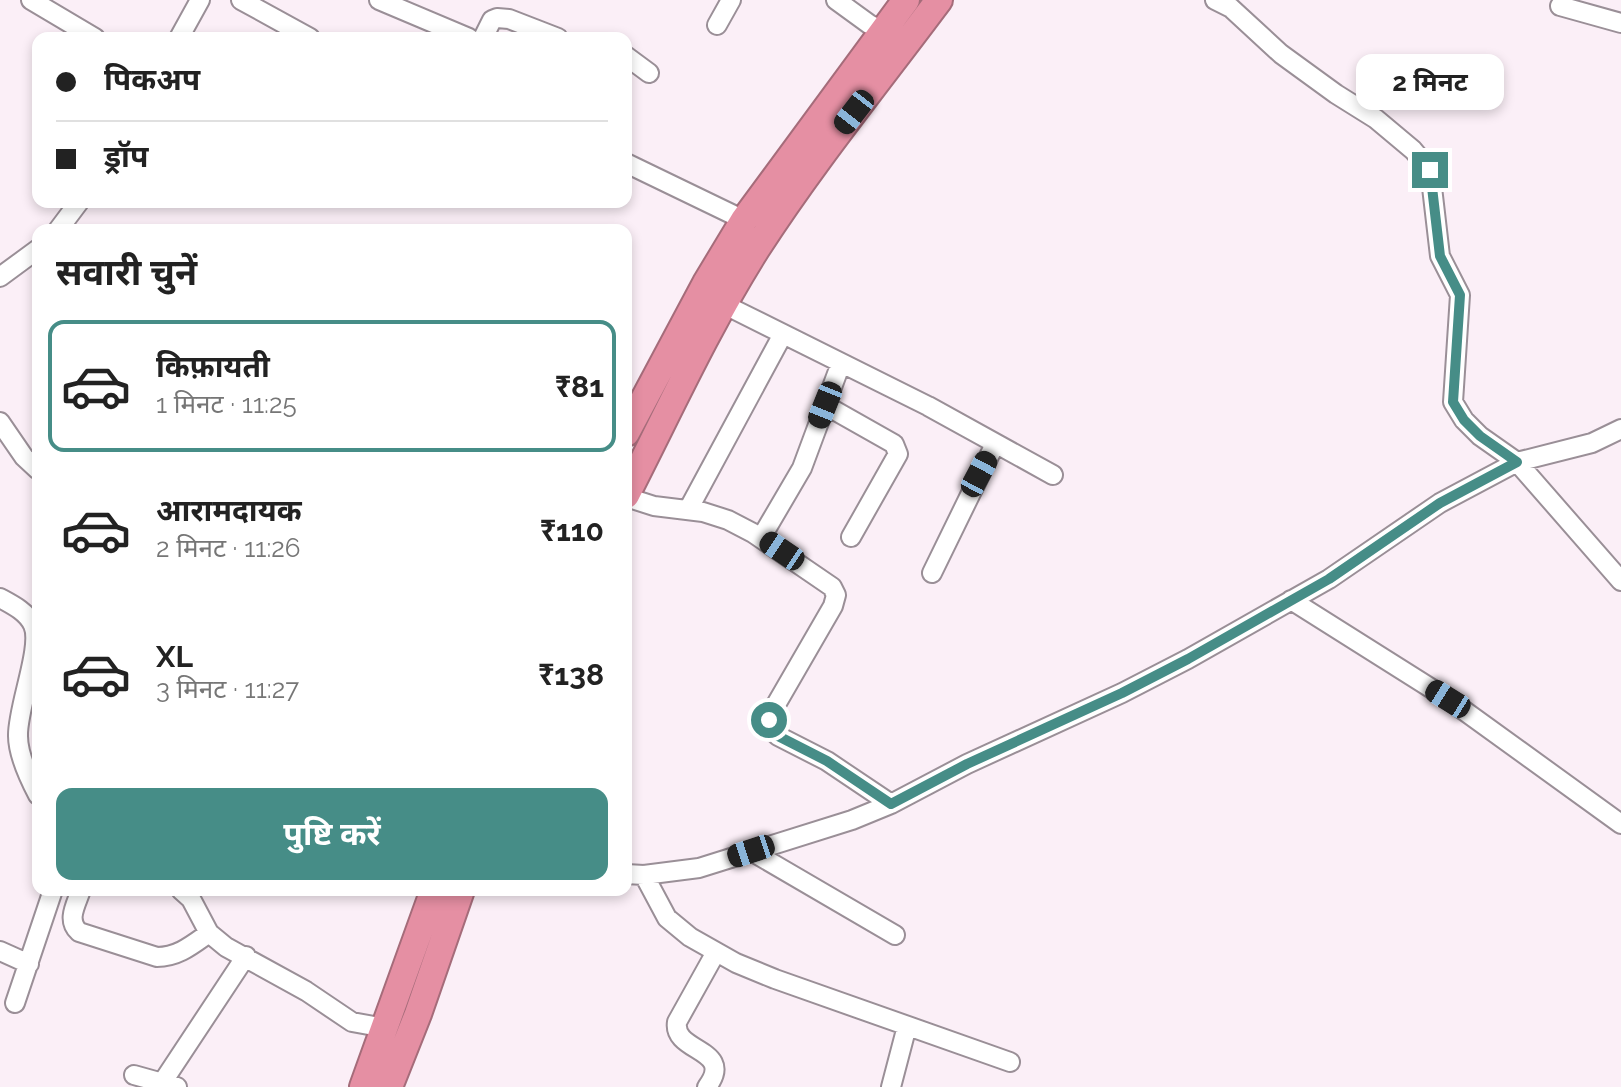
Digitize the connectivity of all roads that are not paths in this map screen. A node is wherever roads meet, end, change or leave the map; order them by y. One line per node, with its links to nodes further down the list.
1 (31, 0): 14 (street)
2 (200, 0): 15 (street)
3 (241, 0): 16 (street)
4 (379, 0): 17 (street)
5 (731, 0): 12 (street)
6 (836, 0): 13 (street)
7 (906, 0): 13 (highway)
8 (939, 0): 26 (highway)
9 (1215, 0): 34 (street)
10 (1560, 6): 11 (street)
11 (1621, 23)
12 (717, 25)
13 (883, 31): 23 (highway)
14 (85, 32)
15 (182, 32)
16 (299, 32)
17 (455, 32)
18 (486, 32): 19 (street)
19 (542, 32)
20 (632, 60): 21 (street)
21 (649, 73)
22 (632, 166): 23 (street)
23 (744, 220): 31 (highway)
24 (32, 253): 25 (street)
25 (0, 277)
26 (723, 304): 27 (street); 37 (highway)
27 (783, 334): 28 (street); 39 (street)
28 (841, 363): 29 (street); 33 (street)
29 (825, 405): 40 (street); 41 (street)
30 (0, 422): 35 (street)
31 (632, 422)
32 (1621, 429): 34 (street)
33 (995, 444): 36 (street); 42 (street)
34 (1517, 462): 43 (street); 45 (street)
35 (32, 464)
36 (1053, 475)
37 (632, 484)
38 (632, 498): 39 (street)
39 (688, 510): 41 (street)
40 (851, 537)
41 (761, 538): 49 (street)
42 (932, 573)
43 (1621, 581)
44 (0, 598): 46 (street)
45 (1291, 600): 49 (street); 50 (street)
46 (32, 624)
47 (32, 661): 48 (street)
48 (32, 782)
49 (891, 804): 51 (street)
50 (1621, 824)
51 (751, 851): 52 (street); 59 (street)
52 (635, 874): 61 (street)
53 (51, 896): 63 (street)
54 (79, 896): 58 (street)
55 (188, 896): 58 (street)
56 (432, 896): 66 (highway)
57 (459, 896): 71 (highway)
58 (209, 933): 62 (street)
59 (895, 935)
60 (0, 951): 63 (street)
61 (716, 952): 65 (street); 72 (street)
62 (246, 956): 66 (street); 69 (street)
63 (29, 964): 64 (street)
64 (15, 1003)
65 (907, 1026): 67 (street); 73 (street)
66 (385, 1028): 70 (highway)
67 (1010, 1062)
68 (134, 1075): 69 (street)
69 (169, 1085)
70 (363, 1087)
71 (389, 1087)
72 (707, 1087)
73 (891, 1087)

